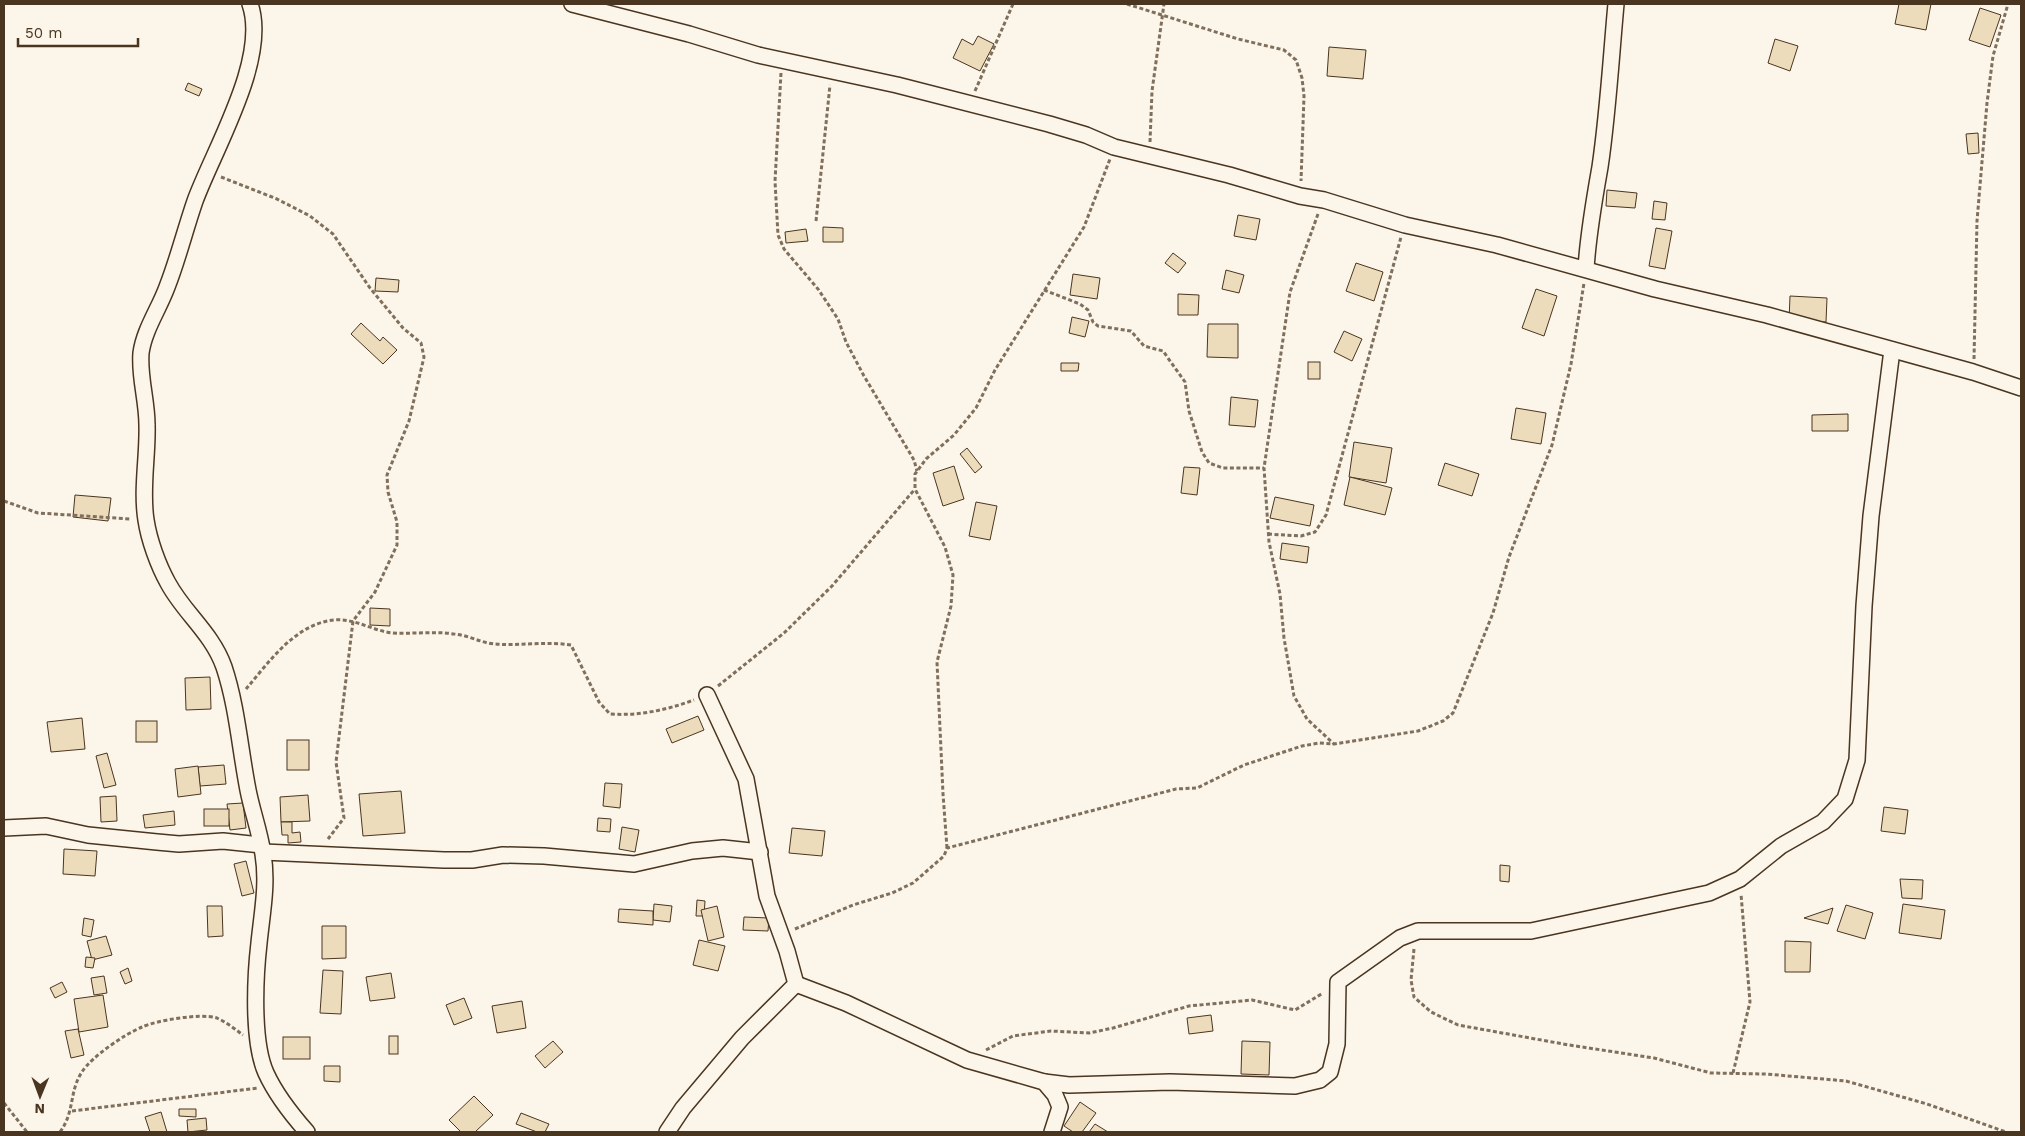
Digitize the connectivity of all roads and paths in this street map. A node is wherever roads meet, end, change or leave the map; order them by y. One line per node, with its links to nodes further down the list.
1 (250, 4): 14 (street)
2 (572, 4): 9 (street)
3 (1013, 4): 11 (path)
4 (1127, 4): 8 (path)
5 (1164, 4): 8 (path)
6 (1616, 4): 19 (street)
7 (2008, 4): 22 (path)
8 (1162, 14): 13 (path); 15 (path)
9 (782, 60): 10 (street); 25 (path)
10 (832, 72): 11 (street); 17 (path)
11 (970, 104): 12 (street)
12 (1114, 147): 13 (street); 20 (path)
13 (1149, 154): 15 (street)
14 (209, 172): 28 (street); 30 (path)
15 (1300, 196): 16 (street)
16 (1324, 200): 18 (street); 24 (path)
17 (816, 221)
18 (1405, 225): 19 (street); 29 (path)
19 (1586, 269): 21 (street); 33 (path)
20 (1044, 290): 24 (path); 25 (path)
21 (1892, 350): 22 (street); 39 (street)
22 (1973, 372): 23 (street)
23 (2021, 388)
24 (1264, 468): 29 (path)
25 (917, 471): 26 (path)
26 (915, 489): 31 (path); 35 (path)
27 (4, 501): 28 (path)
28 (146, 521): 32 (street)
29 (1268, 534): 33 (path)
30 (353, 621): 31 (path); 32 (path); 38 (path)
31 (707, 695): 37 (street)
32 (234, 703): 36 (street)
33 (1334, 744): 35 (path)
34 (4, 828): 36 (street)
35 (948, 848): 41 (path)
36 (262, 849): 38 (street); 44 (street)
37 (760, 852): 38 (street); 41 (street)
38 (315, 856)
39 (1740, 879): 40 (street); 46 (path)
40 (1418, 931): 42 (street); 46 (path)
41 (780, 934): 43 (street)
42 (1338, 982): 45 (path); 47 (street)
43 (796, 984): 45 (street); 54 (street)
44 (259, 1048): 48 (street); 50 (path)
45 (967, 1060): 47 (street)
46 (1733, 1073): 56 (path)
47 (1044, 1082): 55 (street)
48 (274, 1086): 50 (path); 53 (street)
49 (4, 1103): 51 (path)
50 (72, 1111): 52 (path)
51 (27, 1132)
52 (60, 1132)
53 (307, 1132)
54 (667, 1132)
55 (1052, 1132)
56 (2006, 1132)

